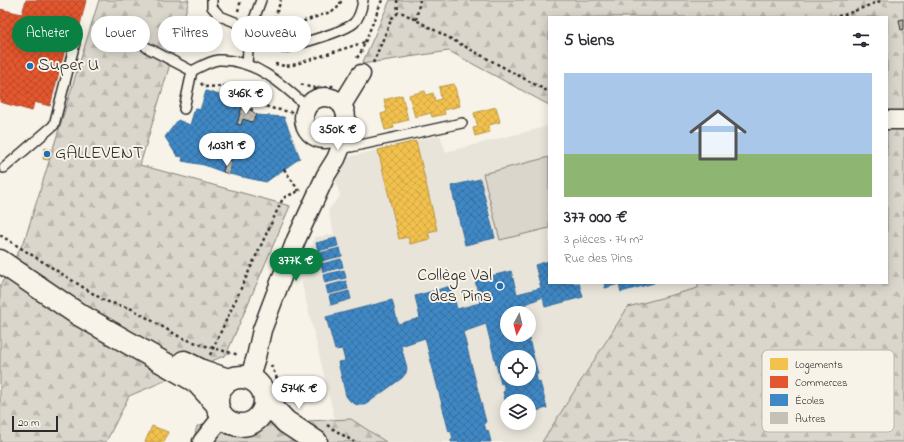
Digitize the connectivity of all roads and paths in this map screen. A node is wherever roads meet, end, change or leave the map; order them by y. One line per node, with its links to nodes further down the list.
1 (212, 0): 14 (lane)
2 (260, 0): 10 (lane)
3 (281, 0): 11 (path)
4 (342, 0): 13 (path)
5 (363, 0): 16 (lane)
6 (397, 0): 9 (path)
7 (420, 0): 15 (path)
8 (883, 0): 12 (path)
9 (398, 13): 15 (path); 23 (path)
10 (255, 16)
11 (275, 16)
12 (838, 16)
13 (311, 19)
14 (231, 20)
15 (416, 20): 27 (path)
16 (311, 40)
17 (365, 42): 24 (path)
18 (150, 49): 22 (lane)
19 (73, 52): 38 (lane)
20 (248, 52): 21 (lane)
21 (247, 65): 22 (lane); 24 (lane)
22 (192, 71): 28 (path); 30 (lane)
23 (361, 74): 29 (street)
24 (268, 76): 28 (path); 31 (lane)
25 (339, 83): 26 (path)
26 (300, 84)
27 (548, 91)
28 (256, 101): 31 (path); 32 (path)
29 (342, 106): 31 (street); 37 (street)
30 (184, 109)
31 (306, 110): 36 (street)
32 (251, 111)
33 (888, 120): 34 (street)
34 (904, 120)
35 (462, 123): 37 (lane)
36 (320, 138): 37 (street); 40 (street)
37 (340, 140): 40 (street)
38 (4, 168)
39 (284, 169): 41 (path)
40 (326, 175): 42 (street)
41 (299, 190): 42 (path); 42 (path); 45 (path)
42 (314, 200): 46 (street)
43 (0, 235): 45 (path)
44 (0, 260): 47 (main road); 49 (main road)
45 (214, 348): 46 (path)
46 (256, 357): 47 (street); 48 (path)
47 (238, 379): 48 (main road); 49 (main road)
48 (275, 398): 50 (main road); 51 (main road)
49 (219, 410): 50 (main road); 52 (street)
50 (242, 425): 53 (main road)
51 (318, 432): 54 (path)
52 (202, 442)
53 (294, 442)
54 (354, 442)

